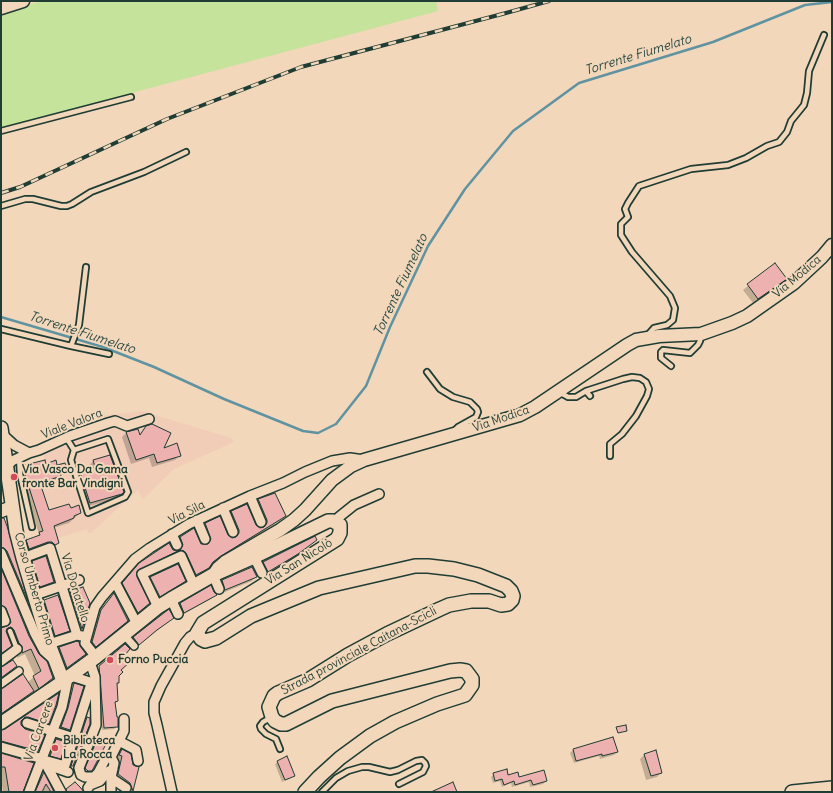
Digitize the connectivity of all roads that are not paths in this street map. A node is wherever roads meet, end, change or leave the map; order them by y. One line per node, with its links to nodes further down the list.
1 (23, 1): 2 (street)
2 (1, 8)
3 (824, 35): 12 (lane)
4 (131, 97): 5 (lane)
5 (1, 131)
6 (186, 152): 7 (lane)
7 (1, 206)
8 (832, 245): 11 (street, Via Modica)
9 (86, 267): 13 (lane)
10 (1, 329): 13 (lane)
11 (701, 334): 12 (street, Via Modica); 15 (lane)
12 (646, 337): 18 (street, Via Modica)
13 (71, 346): 14 (lane)
14 (109, 354)
15 (671, 366)
16 (428, 372): 22 (lane)
17 (586, 391): 18 (lane); 19 (lane); 26 (lane)
18 (559, 392): 22 (street, Via Modica)
19 (590, 396)
20 (149, 419): 23 (street, Viale Valora)
21 (2, 431): 25 (street); 27 (main road, Corso Umberto Primo)
22 (451, 436): 28 (street, Via Modica)
23 (65, 438): 24 (lane); 25 (street, Viale Valora)
24 (74, 450): 24 (lane)
25 (28, 452): 27 (street, Viale Valora)
26 (610, 456)
27 (8, 460): 32 (main road, Corso Umberto Primo); 36 (lane)
28 (364, 460): 30 (street, Via Sila); 46 (street, Via Modica)
29 (379, 494): 35 (street)
30 (250, 496): 31 (street, Via Sila); 34 (street)
31 (223, 508): 33 (street, Via Sila); 37 (street)
32 (7, 509): 43 (main road, Corso Umberto Primo)
33 (197, 520): 38 (street, Via Sila); 39 (street)
34 (261, 522)
35 (337, 522): 42 (main road, Via San Nicolò); 60 (main road, Via San Nicolò)
36 (32, 527)
37 (233, 532)
38 (172, 534): 40 (street); 48 (street, Via Sila)
39 (206, 539)
40 (177, 545)
41 (1, 553): 69 (street)
42 (254, 557): 45 (street); 46 (main road, Via San Nicolò)
43 (23, 558): 50 (street, Via Donatello); 52 (main road, Corso Umberto Primo)
44 (415, 566): 60 (main road, Via San Nicolò); 74 (main road, Strada provinciale Caitana-Scicli)
45 (262, 573)
46 (213, 576): 49 (main road, Via San Nicolò); 51 (street)
47 (79, 580): 50 (street)
48 (115, 582): 58 (street); 63 (street, Via Sila)
49 (194, 585): 53 (main road, Via San Nicolò); 54 (street)
50 (62, 586): 52 (street); 61 (street, Via Donatello)
51 (219, 589)
52 (35, 595): 64 (main road, Corso Umberto Primo)
53 (171, 599): 54 (main road, Via San Nicolò); 56 (street)
54 (158, 607): 58 (main road, Via San Nicolò)
55 (1, 611): 57 (street)
56 (178, 614)
57 (3, 622)
58 (137, 624): 62 (main road, Via San Nicolò)
59 (10, 631): 66 (lane)
60 (197, 633): 95 (street)
61 (77, 635): 63 (street); 64 (street)
62 (124, 635): 65 (street); 68 (main road, Via San Nicolò)
63 (87, 638): 68 (street)
64 (49, 644): 69 (main road, Corso Umberto Primo)
65 (134, 646)
66 (17, 649): 67 (street)
67 (1, 660)
68 (93, 660): 71 (main road, Via San Nicolò); 76 (street)
69 (56, 663): 71 (main road, Corso Umberto Primo)
70 (19, 671): 72 (street)
71 (67, 678): 77 (street); 79 (street, Via Carcere); 80 (street)
72 (1, 684)
73 (84, 713): 76 (street)
74 (272, 717): 83 (lane); 96 (main road)
75 (124, 719): 81 (street)
76 (96, 721): 84 (street)
77 (1, 723)
78 (27, 723): 79 (street)
79 (53, 731): 80 (street); 85 (street, Via Carcere)
80 (74, 738): 85 (street)
81 (119, 741): 84 (street); 86 (street)
82 (1, 747): 85 (street)
83 (280, 749)
84 (111, 757): 87 (street)
85 (44, 761): 92 (street, Via Carcere); 93 (street)
86 (138, 761)
87 (112, 773): 89 (street); 90 (street); 94 (street)
88 (399, 784): 97 (lane)
89 (88, 788)
90 (126, 788)
91 (832, 788): 98 (main road)
92 (29, 792)
93 (60, 792)
94 (111, 792)
95 (172, 792)
96 (305, 792)
97 (322, 792)
98 (792, 792)

